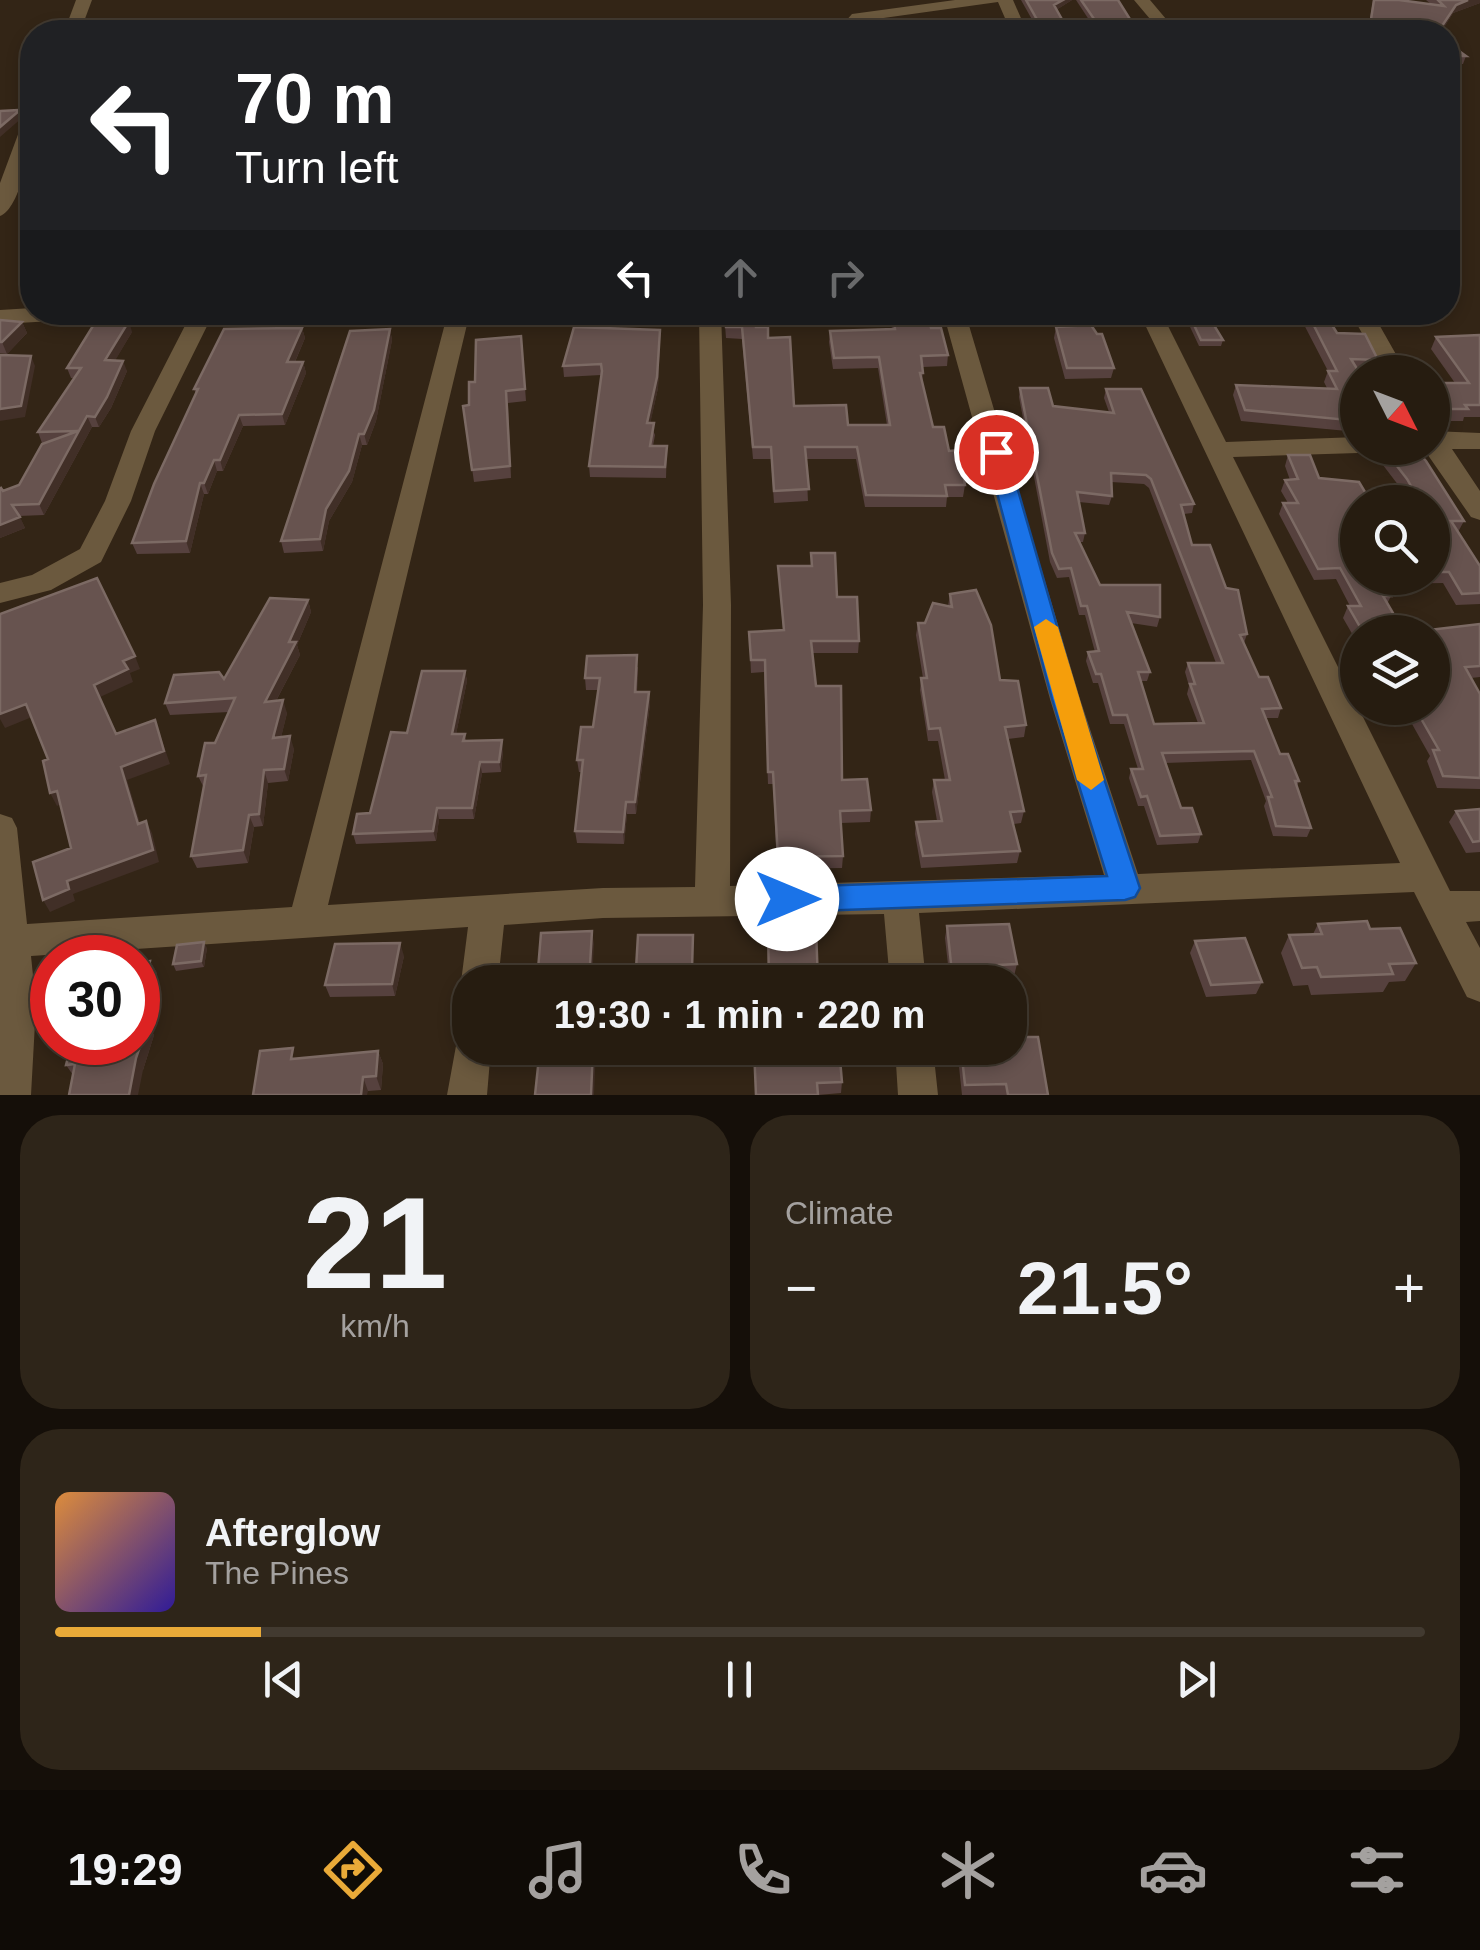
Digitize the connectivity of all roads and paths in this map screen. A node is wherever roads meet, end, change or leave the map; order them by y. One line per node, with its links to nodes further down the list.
1 (992, 0): 3 (street)
2 (1142, 0): 4 (street)
3 (853, 20)
4 (1158, 20)
5 (20, 140): 6 (street)
6 (0, 210)
7 (196, 325): 20 (street)
8 (456, 325): 28 (street)
9 (710, 325): 25 (street)
10 (958, 325): 22 (street)
11 (1156, 325): 17 (street)
12 (1369, 325): 13 (street)
13 (1385, 355)
14 (1450, 441): 15 (street)
15 (1480, 441)
16 (1340, 446): 17 (street)
17 (1217, 450): 23 (street)
18 (1449, 465): 19 (street)
19 (1480, 510)
20 (0, 594)
21 (0, 828): 29 (street)
22 (1125, 888): 23 (street); 24 (street)
23 (1431, 892): 26 (street); 32 (street)
24 (900, 898): 25 (street); 31 (street)
25 (712, 900): 27 (street)
26 (1480, 906)
27 (488, 910): 28 (street); 30 (street)
28 (307, 920): 29 (street)
29 (14, 940): 33 (street)
30 (482, 965)
31 (906, 965)
32 (1480, 986)
33 (9, 1014): 36 (street)
34 (470, 1065): 37 (street)
35 (915, 1065): 38 (street)
36 (11, 1095)
37 (467, 1095)
38 (918, 1095)

